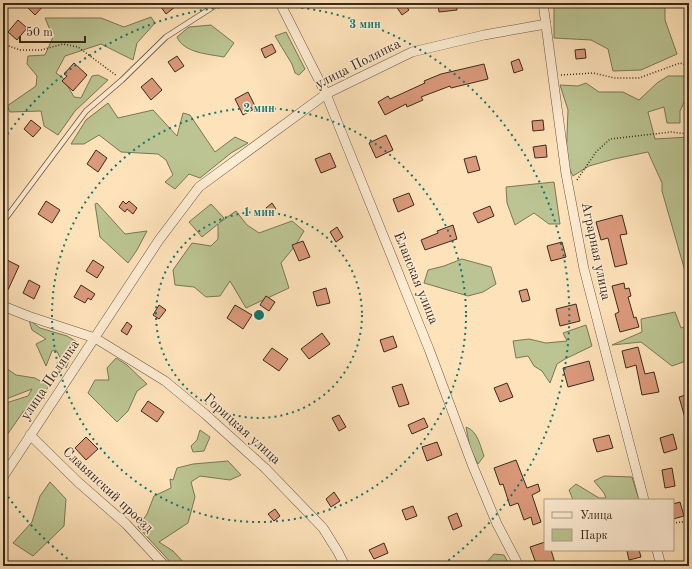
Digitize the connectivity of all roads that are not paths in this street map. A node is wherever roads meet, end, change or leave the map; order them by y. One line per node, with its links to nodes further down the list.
1 (219, 3): 6 (lane)
2 (280, 3): 5 (street, Еланская улица)
3 (543, 3): 4 (street, Аграрная улица)
4 (546, 24): 5 (street, улица Полянка); 11 (street, Аграрная улица)
5 (326, 94): 8 (street, улица Полянка); 15 (street, Еланская улица)
6 (3, 222)
7 (3, 306): 8 (street, улица Полянка)
8 (95, 338): 9 (street, улица Полянка); 14 (street, Горицкая улица)
9 (30, 435): 10 (street, улица Полянка); 13 (street, Славянский проезд)
10 (3, 477)
11 (644, 499)
12 (657, 551): 16 (street)
13 (165, 566)
14 (345, 566)
15 (518, 566)
16 (661, 566)

